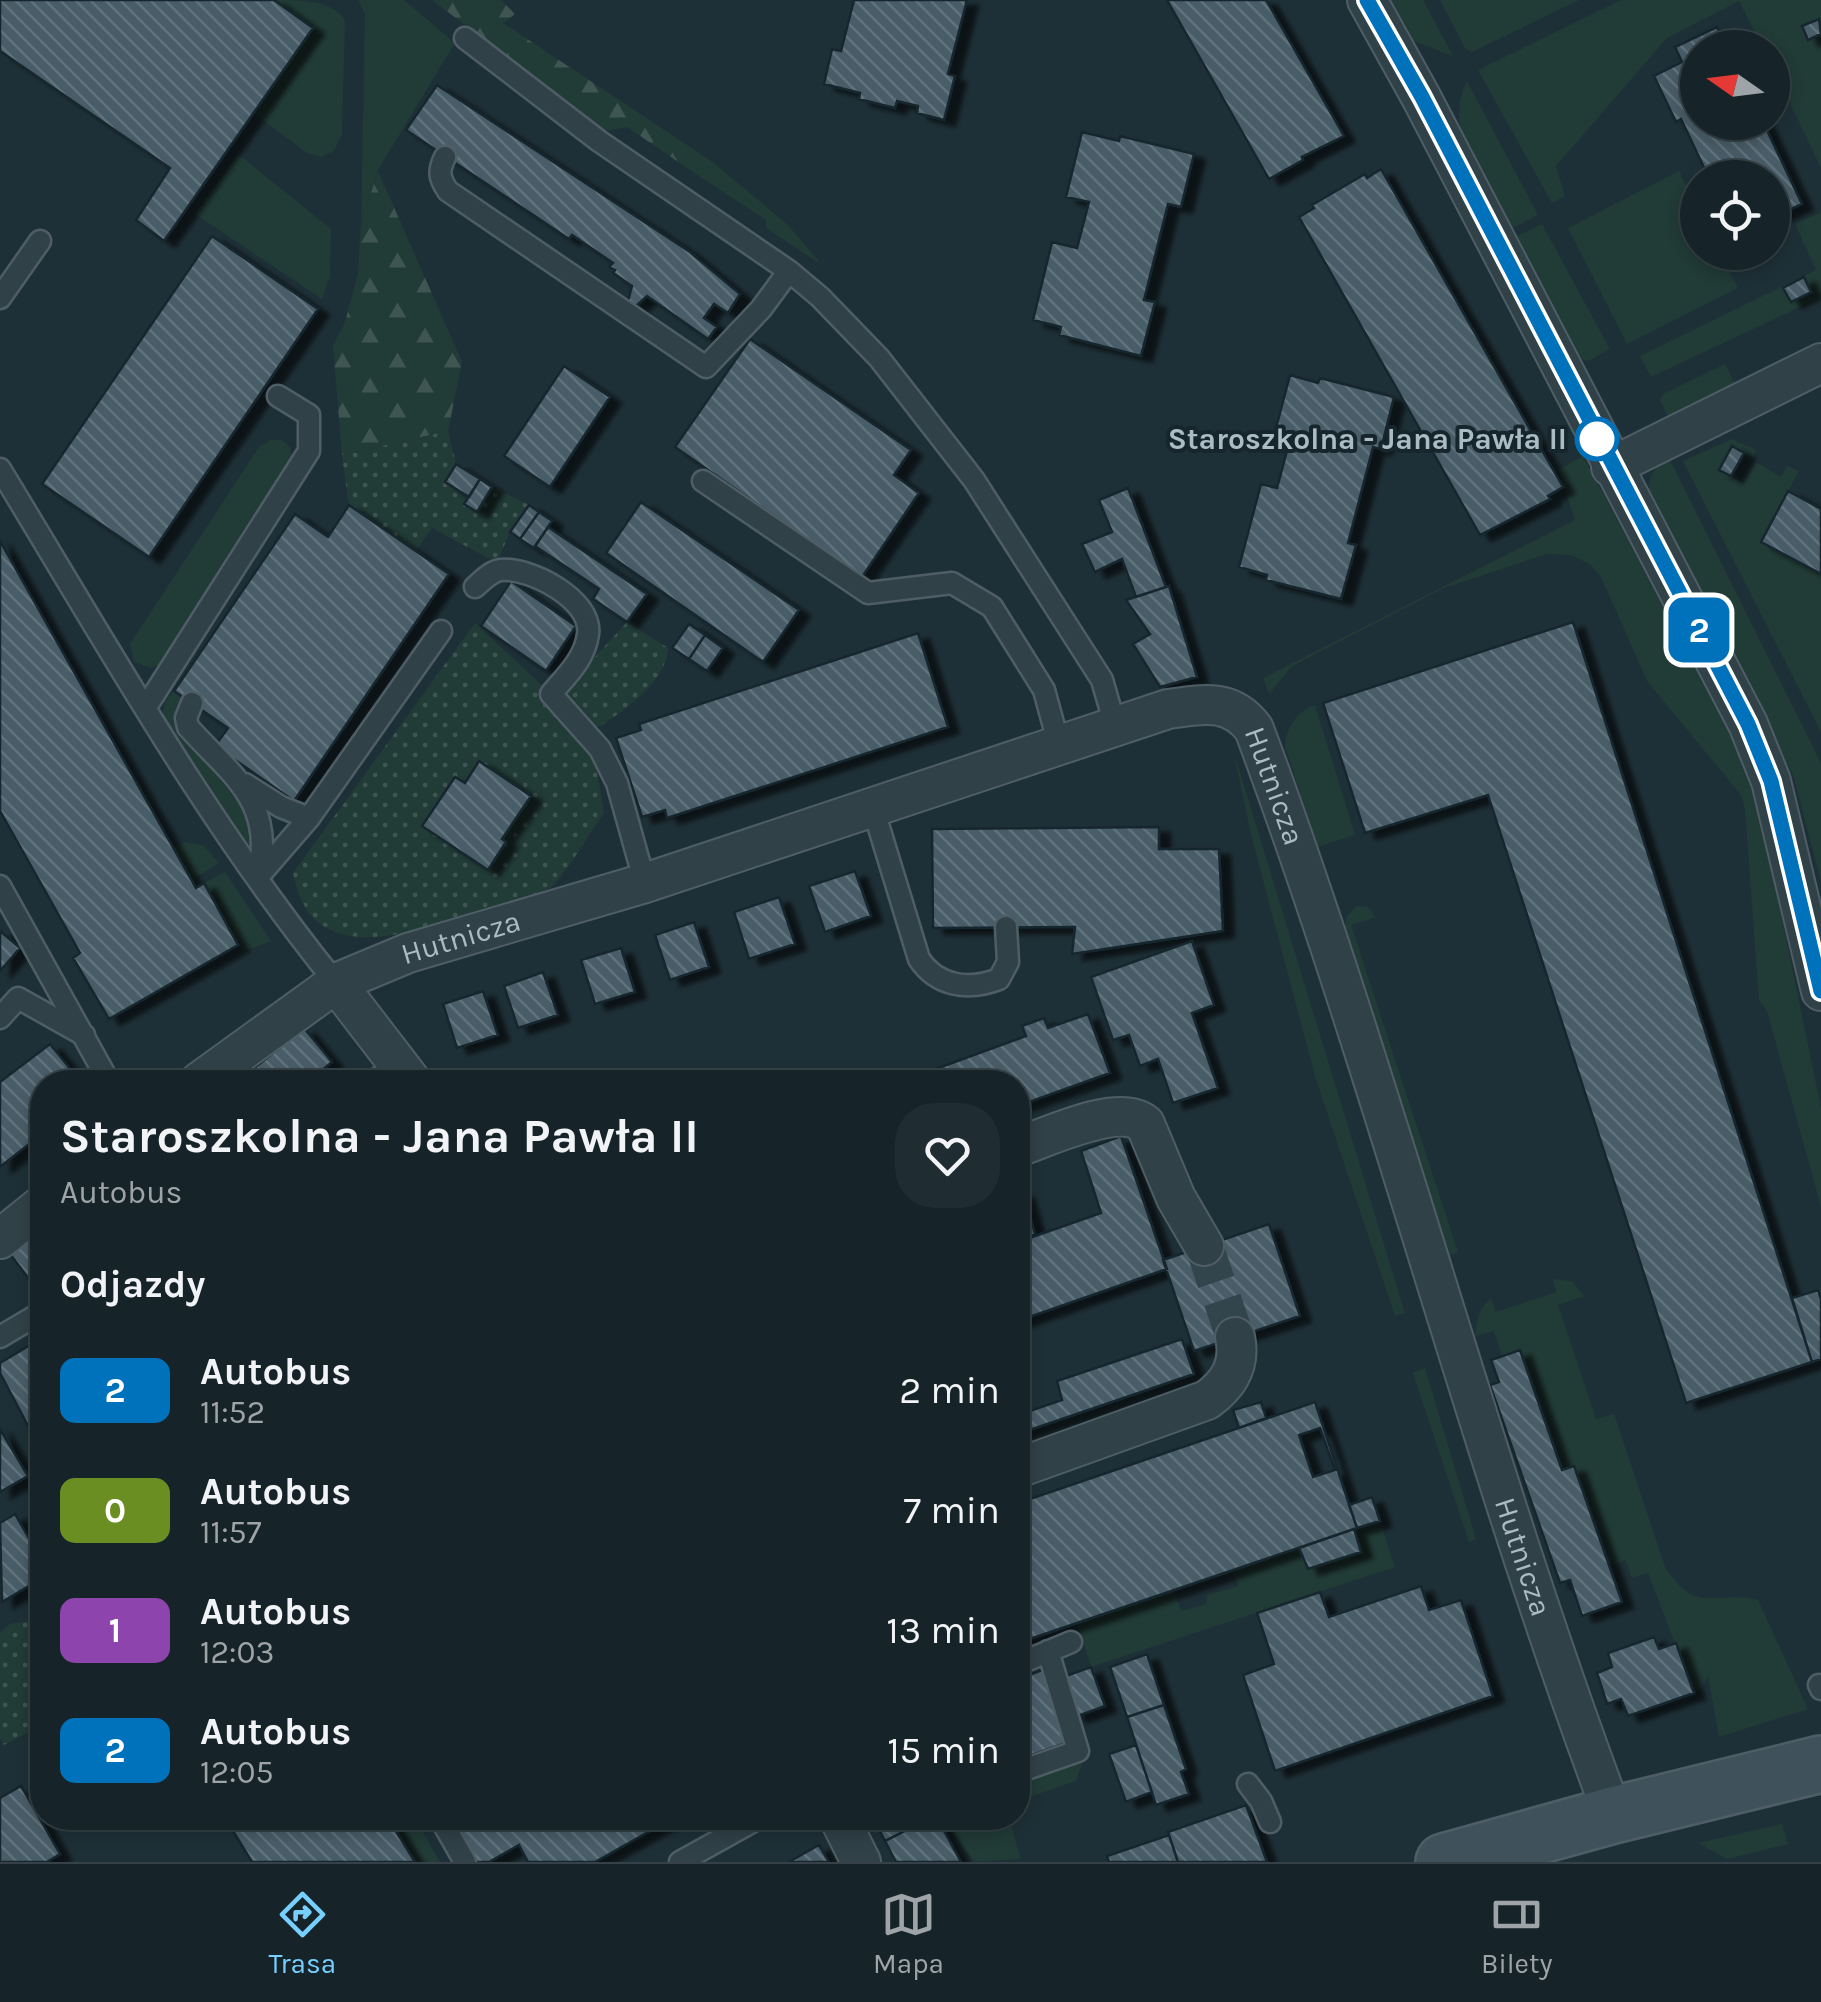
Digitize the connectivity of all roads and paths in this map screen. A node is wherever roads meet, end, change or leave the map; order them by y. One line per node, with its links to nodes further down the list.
1 (1368, 0): 9 (street)
2 (465, 38): 5 (lane)
3 (446, 157): 5 (lane)
4 (40, 240): 6 (lane)
5 (789, 272): 16 (lane)
6 (0, 298)
7 (1821, 363): 9 (street)
8 (278, 396): 15 (lane)
9 (1611, 467): 26 (street)
10 (0, 469): 15 (lane)
11 (702, 481): 17 (lane)
12 (476, 588): 22 (lane)
13 (441, 631): 20 (lane)
14 (192, 703): 18 (lane)
15 (146, 707): 21 (lane)
16 (1115, 725): 17 (street, Hutnicza); 46 (street, Hutnicza)
17 (1059, 745): 19 (street, Hutnicza)
18 (240, 780): 20 (lane); 21 (lane)
19 (873, 808): 22 (street, Hutnicza); 24 (lane)
20 (309, 818): 21 (lane)
21 (257, 878): 25 (lane)
22 (645, 883): 25 (street, Hutnicza)
23 (0, 886): 28 (lane)
24 (1006, 928)
25 (336, 983): 30 (street, Hutnicza); 31 (street)
26 (1821, 991)
27 (0, 1018): 28 (lane)
28 (86, 1036): 29 (lane)
29 (103, 1070)
30 (216, 1070)
31 (390, 1070)
32 (1030, 1143): 35 (street)
33 (30, 1215): 34 (street)
34 (0, 1239)
35 (1204, 1246)
36 (30, 1319): 37 (lane)
37 (0, 1337)
38 (1235, 1338): 39 (street)
39 (1030, 1464)
40 (1070, 1642): 41 (lane)
41 (1048, 1651): 42 (lane); 44 (lane)
42 (1030, 1659)
43 (1821, 1764): 46 (street)
44 (1030, 1768)
45 (1248, 1784): 47 (lane)
46 (1613, 1815): 51 (street)
47 (1270, 1822)
48 (447, 1830): 52 (lane)
49 (737, 1830): 53 (lane)
50 (845, 1830): 54 (street)
51 (1460, 1859)
52 (465, 1862)
53 (680, 1862)
54 (861, 1862)

